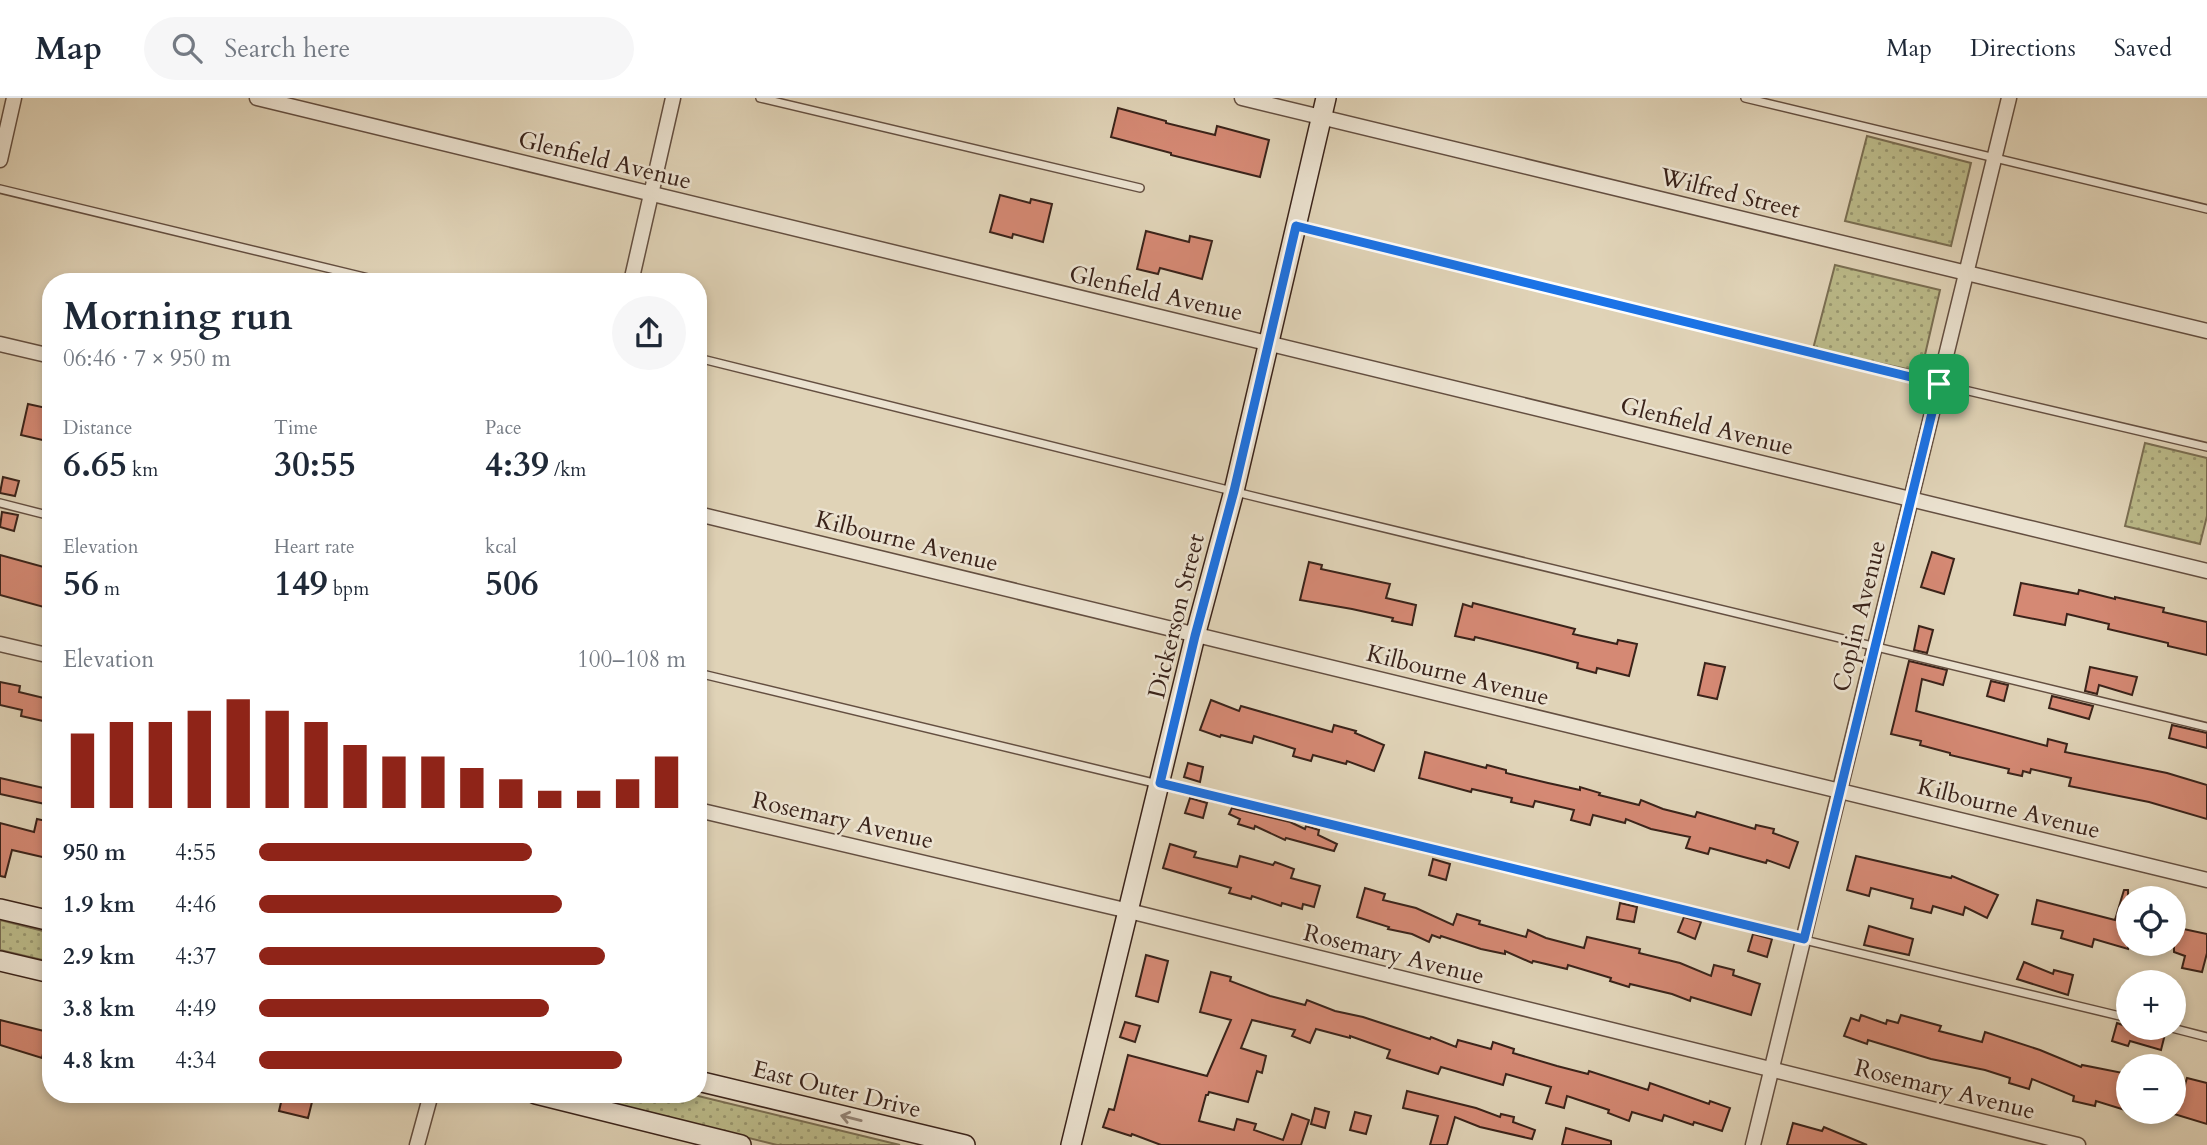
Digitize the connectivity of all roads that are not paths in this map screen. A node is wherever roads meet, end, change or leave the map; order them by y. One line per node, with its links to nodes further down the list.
1 (14, 98): 10 (street)
2 (257, 98): 13 (street, Glenfield Avenue)
3 (673, 98): 13 (street)
4 (760, 98): 11 (lane)
5 (1242, 98): 8 (street, Wilfred Street)
6 (1745, 98): 9 (lane)
7 (2009, 98): 9 (street, Coplin Avenue)
8 (1324, 108): 15 (street, Dickerson Street); 18 (street, Wilfred Street)
9 (1995, 158): 14 (lane); 18 (street, Coplin Avenue)
10 (0, 160)
11 (1140, 188)
12 (0, 189): 16 (lane)
13 (652, 196): 17 (street); 20 (street, Glenfield Avenue)
14 (2207, 209)
15 (1296, 226): 20 (street, Dickerson Street); 24 (lane)
16 (348, 273)
17 (633, 273)
18 (1966, 274): 19 (street, Wilfred Street); 24 (street, Coplin Avenue)
19 (2207, 331)
20 (1268, 343): 26 (street, Dickerson Street); 27 (street, Glenfield Avenue)
21 (0, 344): 22 (street)
22 (42, 354)
23 (707, 360): 26 (lane)
24 (1939, 384): 25 (lane); 27 (street, Coplin Avenue)
25 (2207, 447)
26 (1234, 491): 32 (street, Dickerson Street); 34 (lane)
27 (1911, 500): 31 (street, Glenfield Avenue); 34 (street, Coplin Avenue)
28 (0, 503): 29 (lane)
29 (42, 514)
30 (707, 516): 32 (street, Kilbourne Avenue)
31 (2207, 571)
32 (1195, 636): 38 (street, Dickerson Street); 39 (street, Kilbourne Avenue)
33 (0, 644): 35 (street)
34 (1875, 647): 37 (lane); 39 (street, Coplin Avenue)
35 (42, 654)
36 (707, 675): 38 (lane)
37 (2207, 727)
38 (1160, 783): 43 (street, Dickerson Street); 45 (lane)
39 (1840, 791): 41 (street, Kilbourne Avenue); 45 (street, Coplin Avenue)
40 (707, 812): 43 (street, Rosemary Avenue)
41 (2207, 880)
42 (0, 909): 44 (street)
43 (1129, 911): 51 (street, Rosemary Avenue); 58 (street, Dickerson Street)
44 (42, 920)
45 (1804, 939): 48 (lane); 51 (street, Coplin Avenue)
46 (0, 961): 47 (street)
47 (42, 972)
48 (2116, 1015)
49 (2186, 1032): 50 (lane)
50 (2207, 1037)
51 (1772, 1070): 59 (street, Coplin Avenue); 60 (street, Rosemary Avenue)
52 (707, 1083): 57 (street, East Outer Drive, one-way to 52)
53 (429, 1103): 55 (street)
54 (572, 1103): 56 (street)
55 (417, 1145)
56 (741, 1145)
57 (965, 1145)
58 (1071, 1145)
59 (1754, 1145)
60 (2078, 1145)

